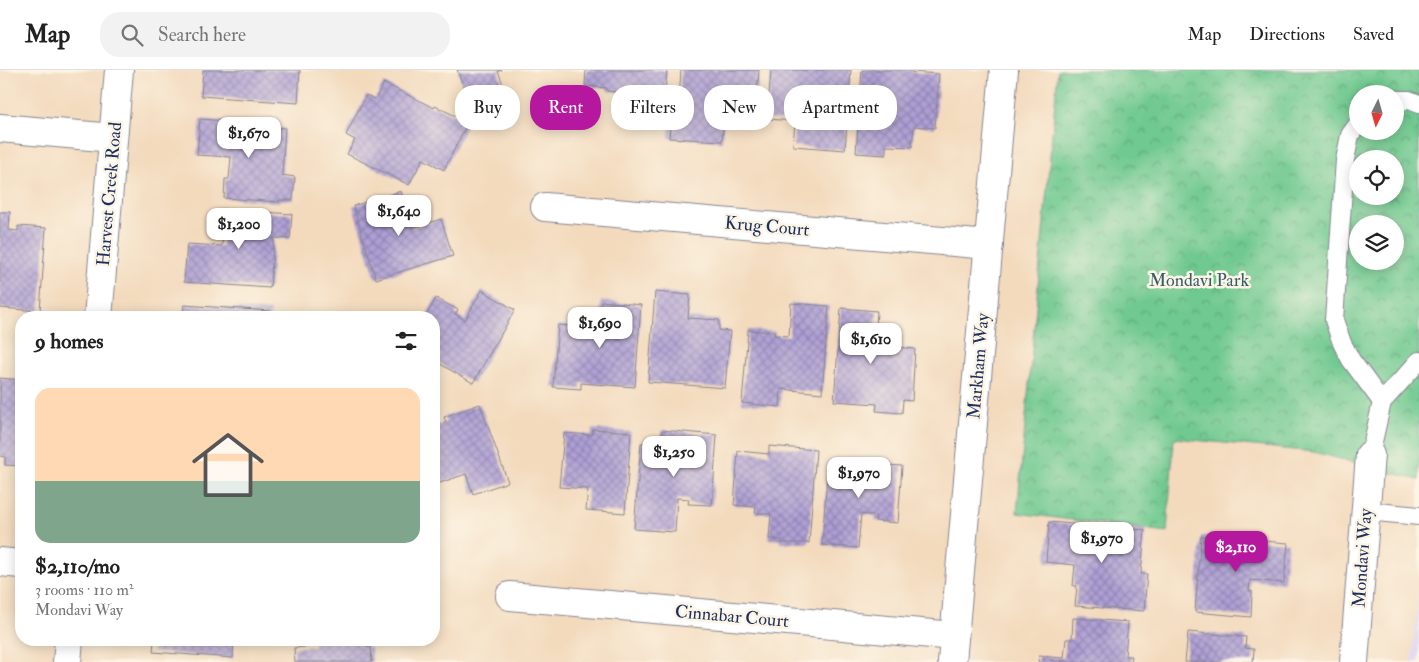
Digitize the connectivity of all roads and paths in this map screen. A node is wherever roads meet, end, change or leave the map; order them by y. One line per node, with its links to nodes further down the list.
1 (120, 70): 6 (street, Harvest Creek Road)
2 (1004, 70): 9 (street, Markham Way)
3 (1404, 100): 4 (lane)
4 (1419, 104)
5 (0, 128): 6 (street)
6 (114, 138): 10 (street, Harvest Creek Road)
7 (1349, 139): 12 (lane)
8 (545, 207): 9 (street, Krug Court)
9 (989, 245): 20 (street, Markham Way)
10 (99, 311)
11 (1419, 361): 12 (lane)
12 (1382, 402): 13 (lane)
13 (1370, 455): 14 (street, Mondavi Way)
14 (1366, 511): 15 (lane); 22 (street, Mondavi Way)
15 (1419, 516)
16 (0, 562): 17 (street)
17 (15, 563)
18 (510, 596): 20 (street, Cinnabar Court)
19 (68, 646): 21 (street)
20 (953, 649)
21 (67, 662)
22 (1354, 662)

